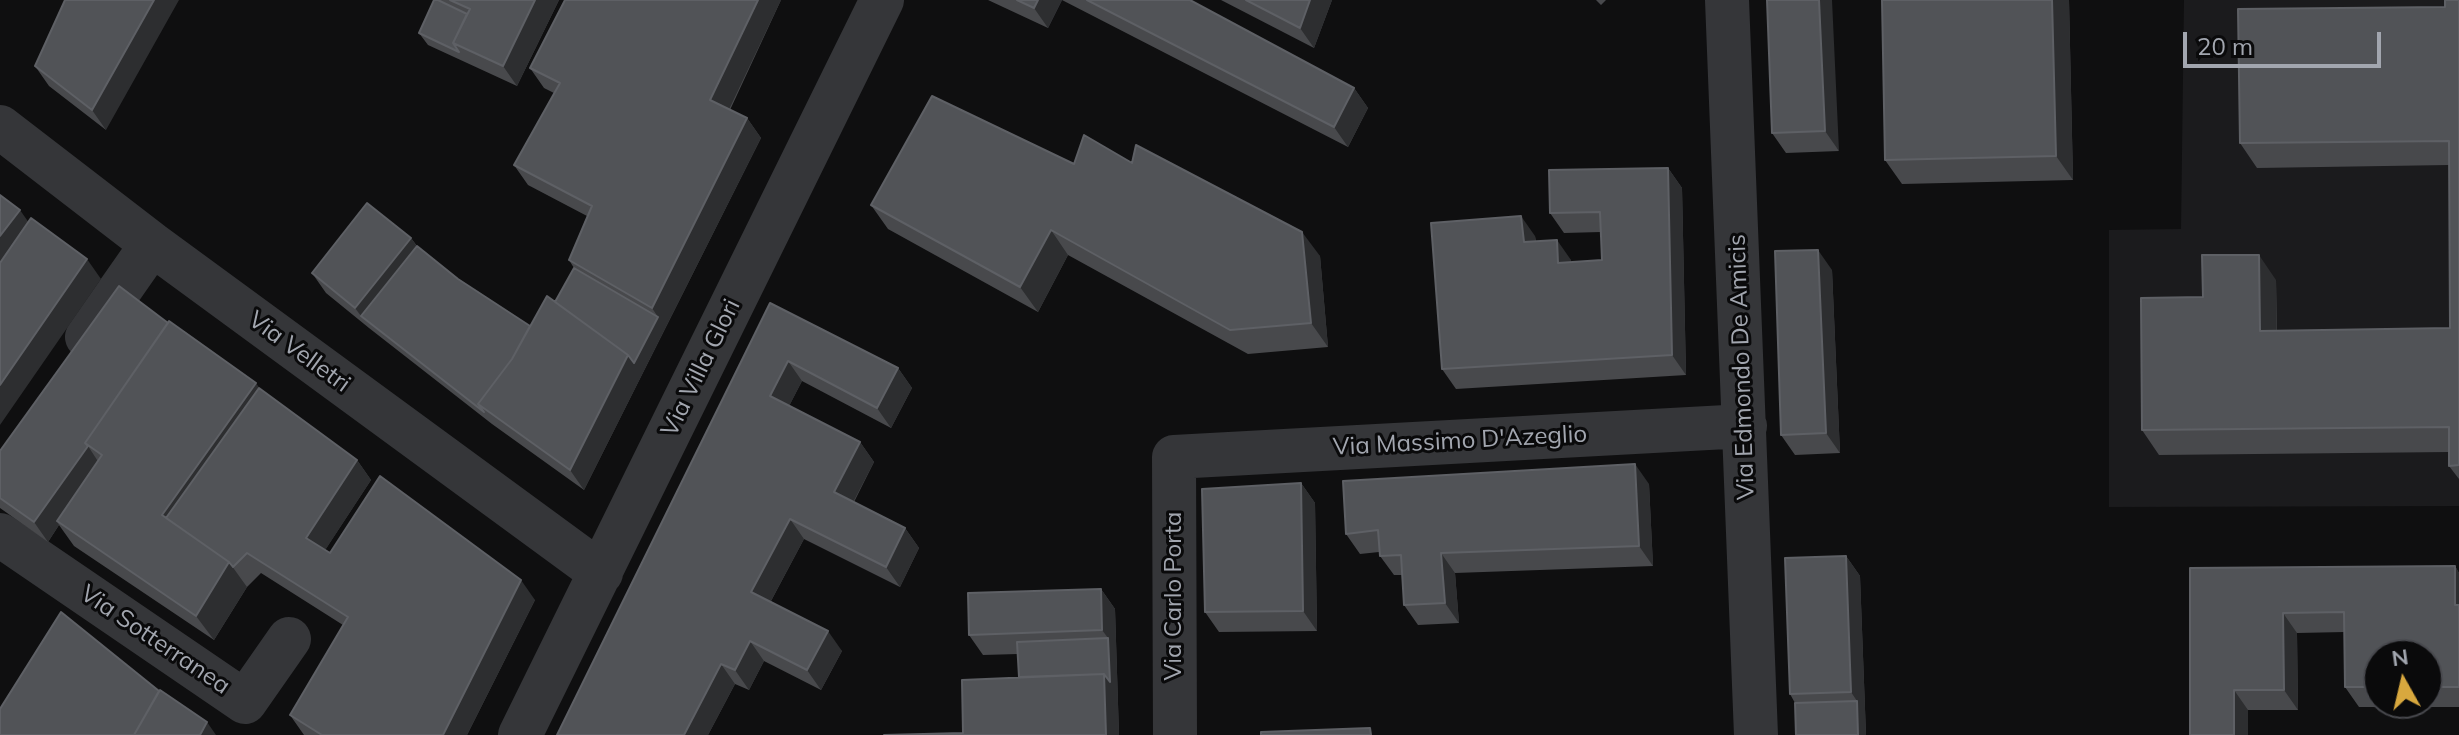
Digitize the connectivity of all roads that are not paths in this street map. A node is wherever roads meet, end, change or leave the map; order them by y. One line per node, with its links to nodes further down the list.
1 (882, 0): 9 (street, Via Villa Glori)
2 (1727, 0): 6 (street, Via Edmondo De Amicis)
3 (0, 127): 4 (street, Via Velletri)
4 (152, 244): 5 (street); 9 (street, Via Velletri)
5 (62, 372)
6 (1745, 426): 7 (street, Via Massimo D'Azeglio); 13 (street, Via Edmondo De Amicis)
7 (1174, 457): 12 (street, Via Carlo Porta)
8 (0, 535): 10 (street, Via Sotterranea)
9 (601, 573): 11 (street, Via Villa Glori)
10 (289, 639)
11 (520, 735)
12 (1175, 735)
13 (1756, 735)

